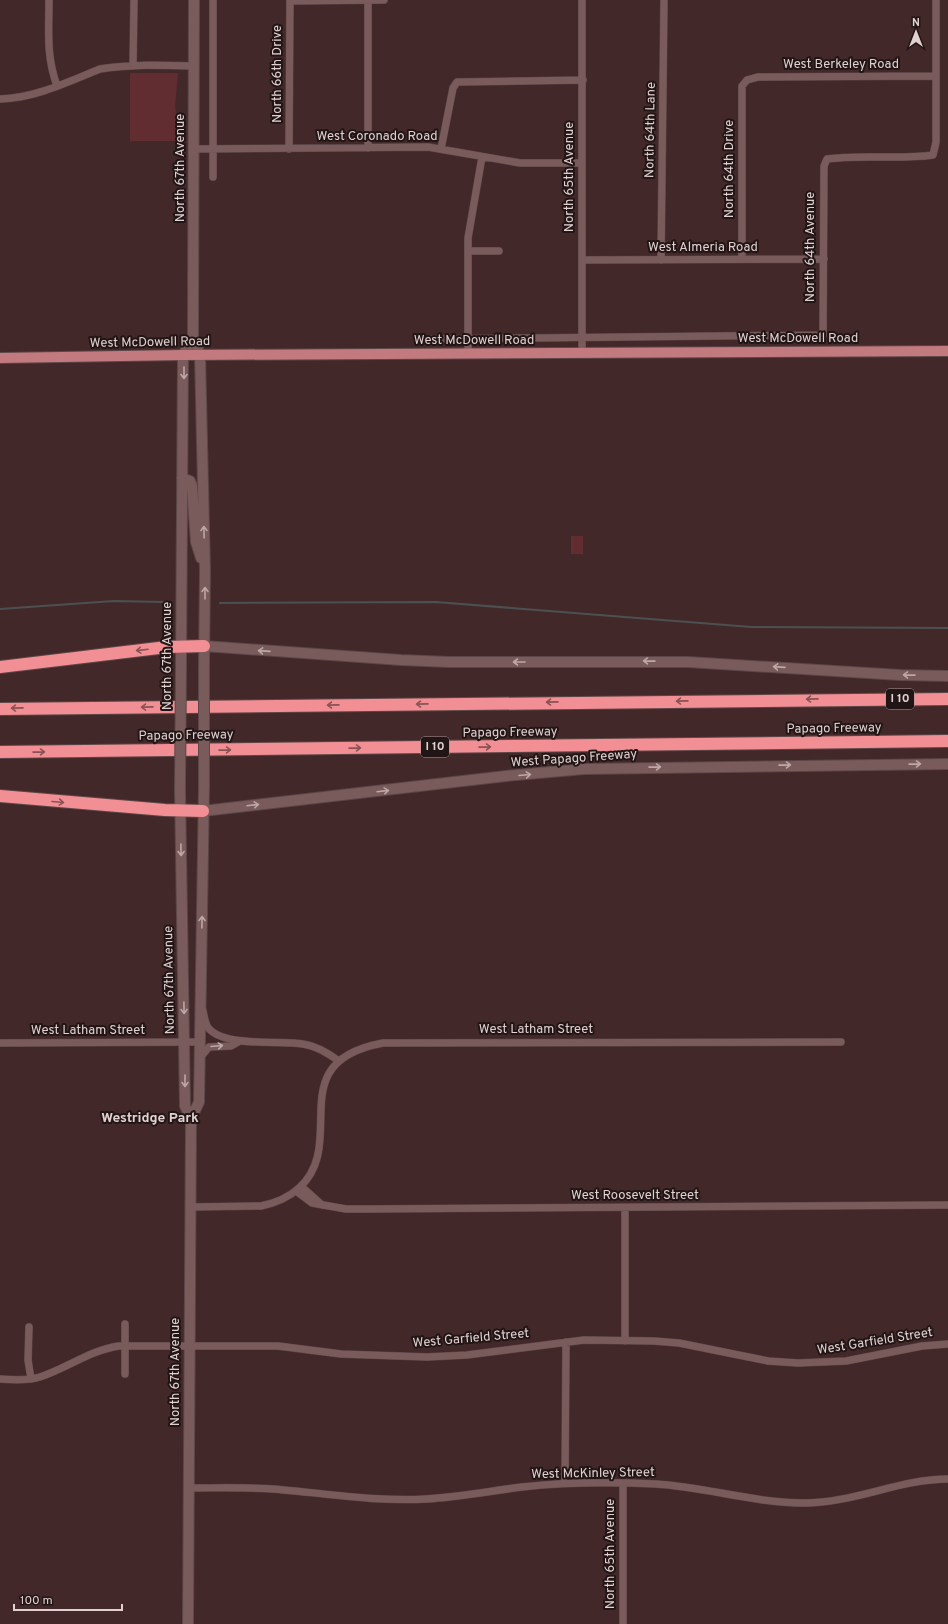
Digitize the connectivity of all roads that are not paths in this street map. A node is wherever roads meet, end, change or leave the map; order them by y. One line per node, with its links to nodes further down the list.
1 (49, 0): 16 (street)
2 (134, 0): 11 (street)
3 (194, 0): 12 (main road, North 67th Avenue)
4 (213, 0): 20 (street)
5 (368, 0): 6 (street); 10 (street); 18 (street)
6 (384, 0)
7 (582, 0): 14 (street, North 65th Avenue)
8 (664, 0): 31 (street, North 64th Lane)
9 (936, 0): 13 (street)
10 (290, 1): 21 (street, North 66th Drive)
11 (133, 66): 12 (street); 16 (street)
12 (194, 66): 19 (main road, North 67th Avenue)
13 (936, 76): 15 (street, West Berkeley Road); 29 (street, North 64th Avenue)
14 (582, 80): 22 (street); 24 (street, North 65th Avenue)
15 (746, 80): 28 (street, North 64th Drive)
16 (57, 86): 17 (street)
17 (0, 99)
18 (368, 148): 21 (street, West Coronado Road); 22 (street, West Coronado Road)
19 (194, 149): 20 (street, West Coronado Road); 33 (main road, North 67th Avenue)
20 (212, 149): 21 (street, West Coronado Road); 25 (street)
21 (290, 149)
22 (441, 149): 23 (street, West Coronado Road)
23 (482, 157): 24 (street, West Coronado Road); 26 (street)
24 (582, 163): 30 (street, North 65th Avenue)
25 (213, 177)
26 (468, 251): 27 (street); 35 (street)
27 (499, 251)
28 (742, 259): 29 (street, West Almeria Road); 31 (street, West Almeria Road)
29 (824, 259): 32 (street, North 64th Avenue)
30 (582, 260): 31 (street, West Almeria Road); 34 (street, North 65th Avenue)
31 (661, 260)
32 (823, 336): 34 (street, West McDowell Road)
33 (193, 337): 40 (main road, North 67th Avenue); 41 (main road, North 67th Avenue)
34 (582, 337): 35 (street, West McDowell Road); 39 (street, North 65th Avenue)
35 (469, 338): 36 (street, West McDowell Road); 38 (street)
36 (433, 339)
37 (948, 351): 39 (main road, West McDowell Road)
38 (468, 354): 39 (main road, West McDowell Road); 41 (main road, West McDowell Road)
39 (582, 354)
40 (184, 355): 41 (main road, West McDowell Road); 42 (main road, West McDowell Road); 43 (main road, North 67th Avenue, one-way to 43)
41 (200, 355): 44 (main road, North 67th Avenue, one-way to 41)
42 (0, 358)
43 (182, 478): 44 (main road); 45 (main road, North 67th Avenue)
44 (205, 571): 46 (main road, North 67th Avenue, one-way to 44)
45 (181, 646): 46 (highway); 47 (highway, one-way to 47); 55 (main road, North 67th Avenue, bridge)
46 (204, 646): 48 (main road, one-way to 46); 56 (main road, North 67th Avenue, bridge)
47 (0, 667)
48 (948, 676)
49 (948, 699): 50 (highway, I 10, one-way to 50)
50 (0, 708)
51 (947, 741): 52 (highway, Papago Freeway / I 10, one-way to 51)
52 (0, 752)
53 (948, 764): 56 (main road, West Papago Freeway, one-way to 53)
54 (0, 796): 55 (highway, one-way to 55)
55 (180, 811): 56 (highway); 59 (main road, North 67th Avenue, one-way to 59)
56 (203, 812): 57 (main road, North 67th Avenue, one-way to 56)
57 (200, 993): 58 (street); 60 (main road, North 67th Avenue)
58 (240, 1041): 63 (street, one-way to 58); 64 (street)
59 (184, 1042): 60 (street, West Latham Street); 62 (street, West Latham Street); 65 (main road, North 67th Avenue, one-way to 65)
60 (200, 1042): 63 (main road, North 67th Avenue)
61 (841, 1042): 64 (street, West Latham Street)
62 (0, 1043)
63 (199, 1059): 65 (main road, North 67th Avenue)
64 (339, 1061): 66 (street)
65 (191, 1119): 68 (main road, North 67th Avenue)
66 (299, 1188): 68 (street); 69 (street, West Roosevelt Street)
67 (948, 1205): 69 (street, West Roosevelt Street)
68 (190, 1207): 76 (main road, North 67th Avenue)
69 (625, 1208): 72 (street)
70 (126, 1324): 75 (street)
71 (29, 1327): 78 (street)
72 (625, 1341): 73 (street, West Garfield Street); 74 (street, West Garfield Street)
73 (566, 1342): 76 (street, West Garfield Street); 81 (street)
74 (948, 1344)
75 (125, 1346): 76 (street, West Garfield Street); 77 (street); 78 (street, West Garfield Street)
76 (190, 1346): 83 (main road, North 67th Avenue)
77 (125, 1374)
78 (31, 1379): 79 (street, West Garfield Street)
79 (0, 1380)
80 (948, 1479): 82 (street, West McKinley Street)
81 (565, 1483): 82 (street, West McKinley Street); 83 (street, West McKinley Street)
82 (623, 1484): 85 (street, North 65th Avenue)
83 (189, 1488): 84 (main road, North 67th Avenue)
84 (188, 1624)
85 (623, 1624)

